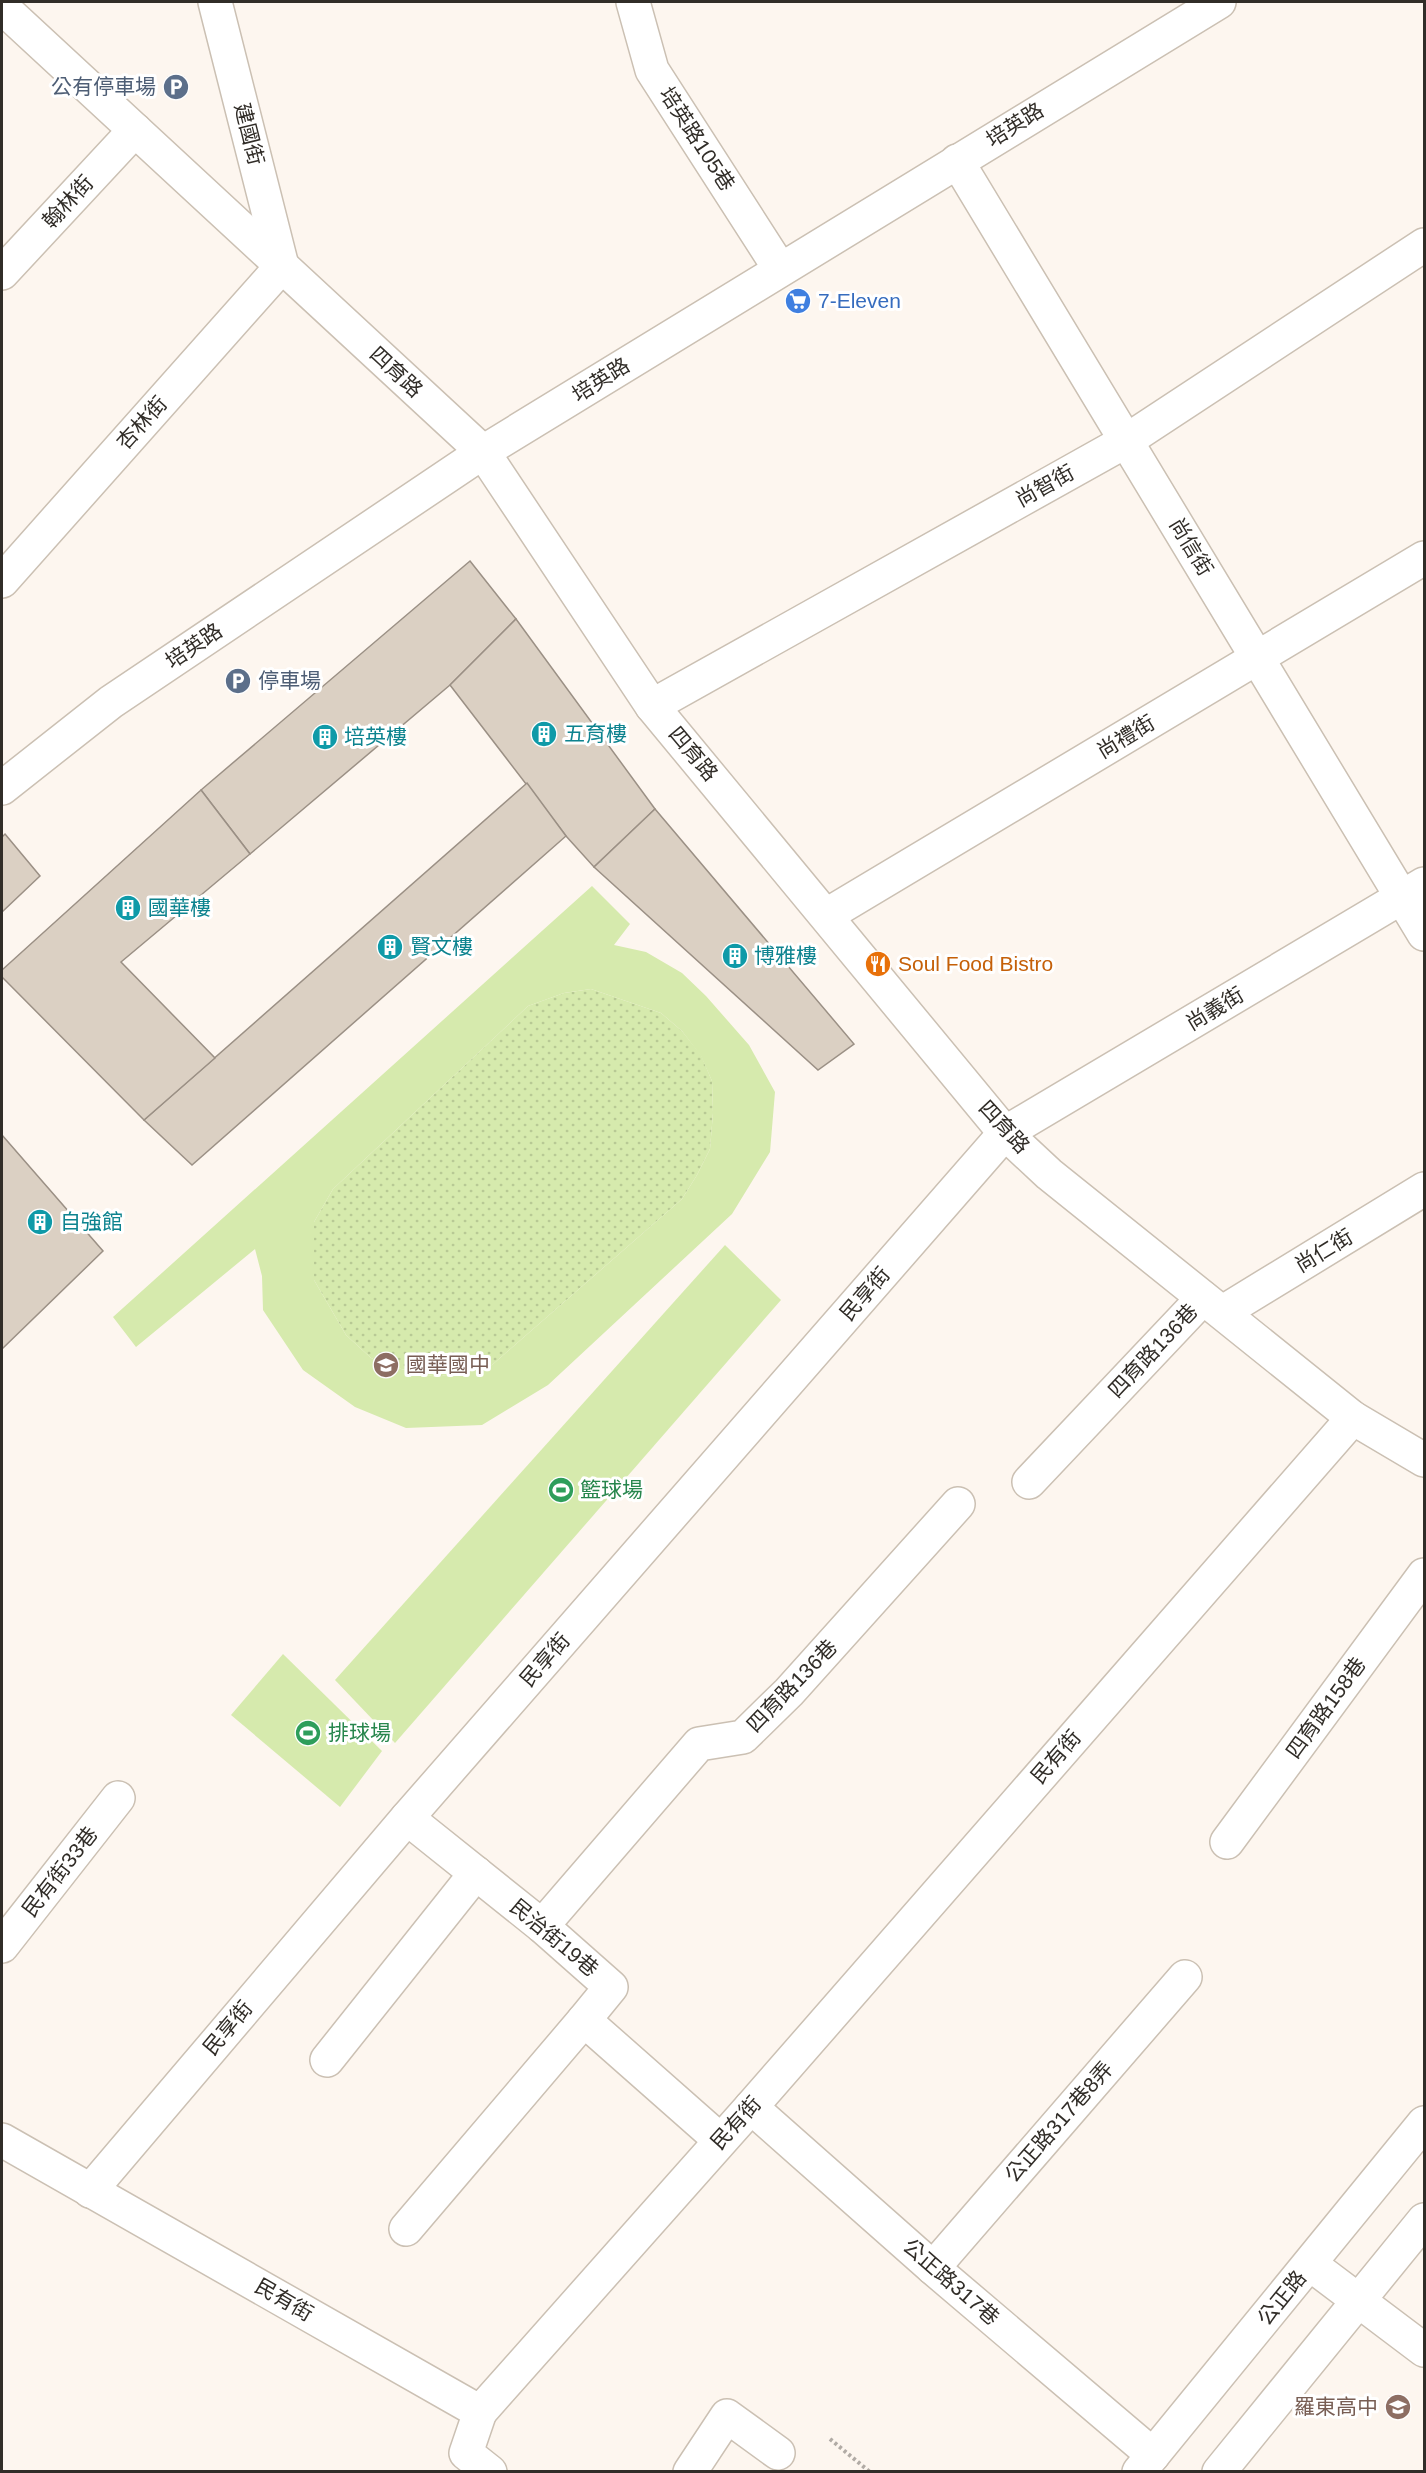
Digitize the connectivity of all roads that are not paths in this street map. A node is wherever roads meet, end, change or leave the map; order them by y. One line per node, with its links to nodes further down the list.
1 (216, 2): 9 (street, 建國街)
2 (633, 2): 10 (street, 培英路105巷)
3 (1220, 2): 5 (street, 培英路)
4 (2, 6): 6 (street, 四育路)
5 (1175, 13): 7 (street, 培英路)
6 (135, 130): 9 (street, 四育路); 11 (street, 翰林街)
7 (957, 161): 10 (street, 培英路); 12 (street, 尚信街)
8 (1425, 245): 12 (street, 尚智街)
9 (282, 266): 13 (street, 四育路); 15 (street, 杏林街)
10 (780, 269): 13 (street, 培英路)
11 (2, 273)
12 (1126, 441): 16 (street, 尚信街); 17 (street, 尚智街)
13 (483, 452): 17 (street, 四育路); 18 (street, 培英路)
14 (1425, 558): 16 (street, 尚禮街)
15 (2, 581)
16 (1258, 658): 19 (street, 尚信街); 20 (street, 尚禮街)
17 (652, 706): 20 (street, 四育路)
18 (2, 788)
19 (1413, 890): 21 (street, 尚信街); 22 (street, 尚義街)
20 (827, 915): 22 (street, 四育路)
21 (1425, 934)
22 (1005, 1133): 24 (street, 四育路); 31 (street, 民享街)
23 (1425, 1190): 24 (street, 尚仁街)
24 (1213, 1305): 25 (street, 四育路); 27 (street, 四育路136巷)
25 (1353, 1418): 26 (street, 四育路); 39 (street, 民有街)
26 (1425, 1460)
27 (1029, 1482)
28 (958, 1504): 34 (street, 四育路136巷)
29 (1425, 1575): 32 (street, 四育路158巷)
30 (118, 1798): 35 (street, 民有街33巷)
31 (406, 1818): 33 (street, 民治街19巷); 43 (street, 民享街)
32 (1227, 1842)
33 (476, 1873): 34 (street, 民治街19巷); 38 (street)
34 (543, 1926): 37 (street, 民治街19巷)
35 (2, 1946)
36 (1185, 1977): 47 (street, 公正路317巷8弄)
37 (584, 2020): 42 (street); 45 (street)
38 (327, 2060)
39 (751, 2107): 42 (street, 民有街); 47 (street, 公正路317巷)
40 (1425, 2123): 46 (street, 公正路)
41 (2, 2140): 43 (street, 民有街)
42 (720, 2140): 50 (street, 民有街)
43 (90, 2191): 50 (street, 民有街)
44 (1425, 2220): 48 (street)
45 (406, 2229)
46 (1310, 2264): 48 (street); 52 (street, 公正路)
47 (933, 2268): 52 (street, 公正路317巷)
48 (1359, 2300): 49 (street); 55 (street)
49 (1425, 2350)
50 (480, 2412): 53 (street)
51 (778, 2453): 54 (street)
52 (1146, 2463)
53 (490, 2472)
54 (690, 2472)
55 (1219, 2472)

